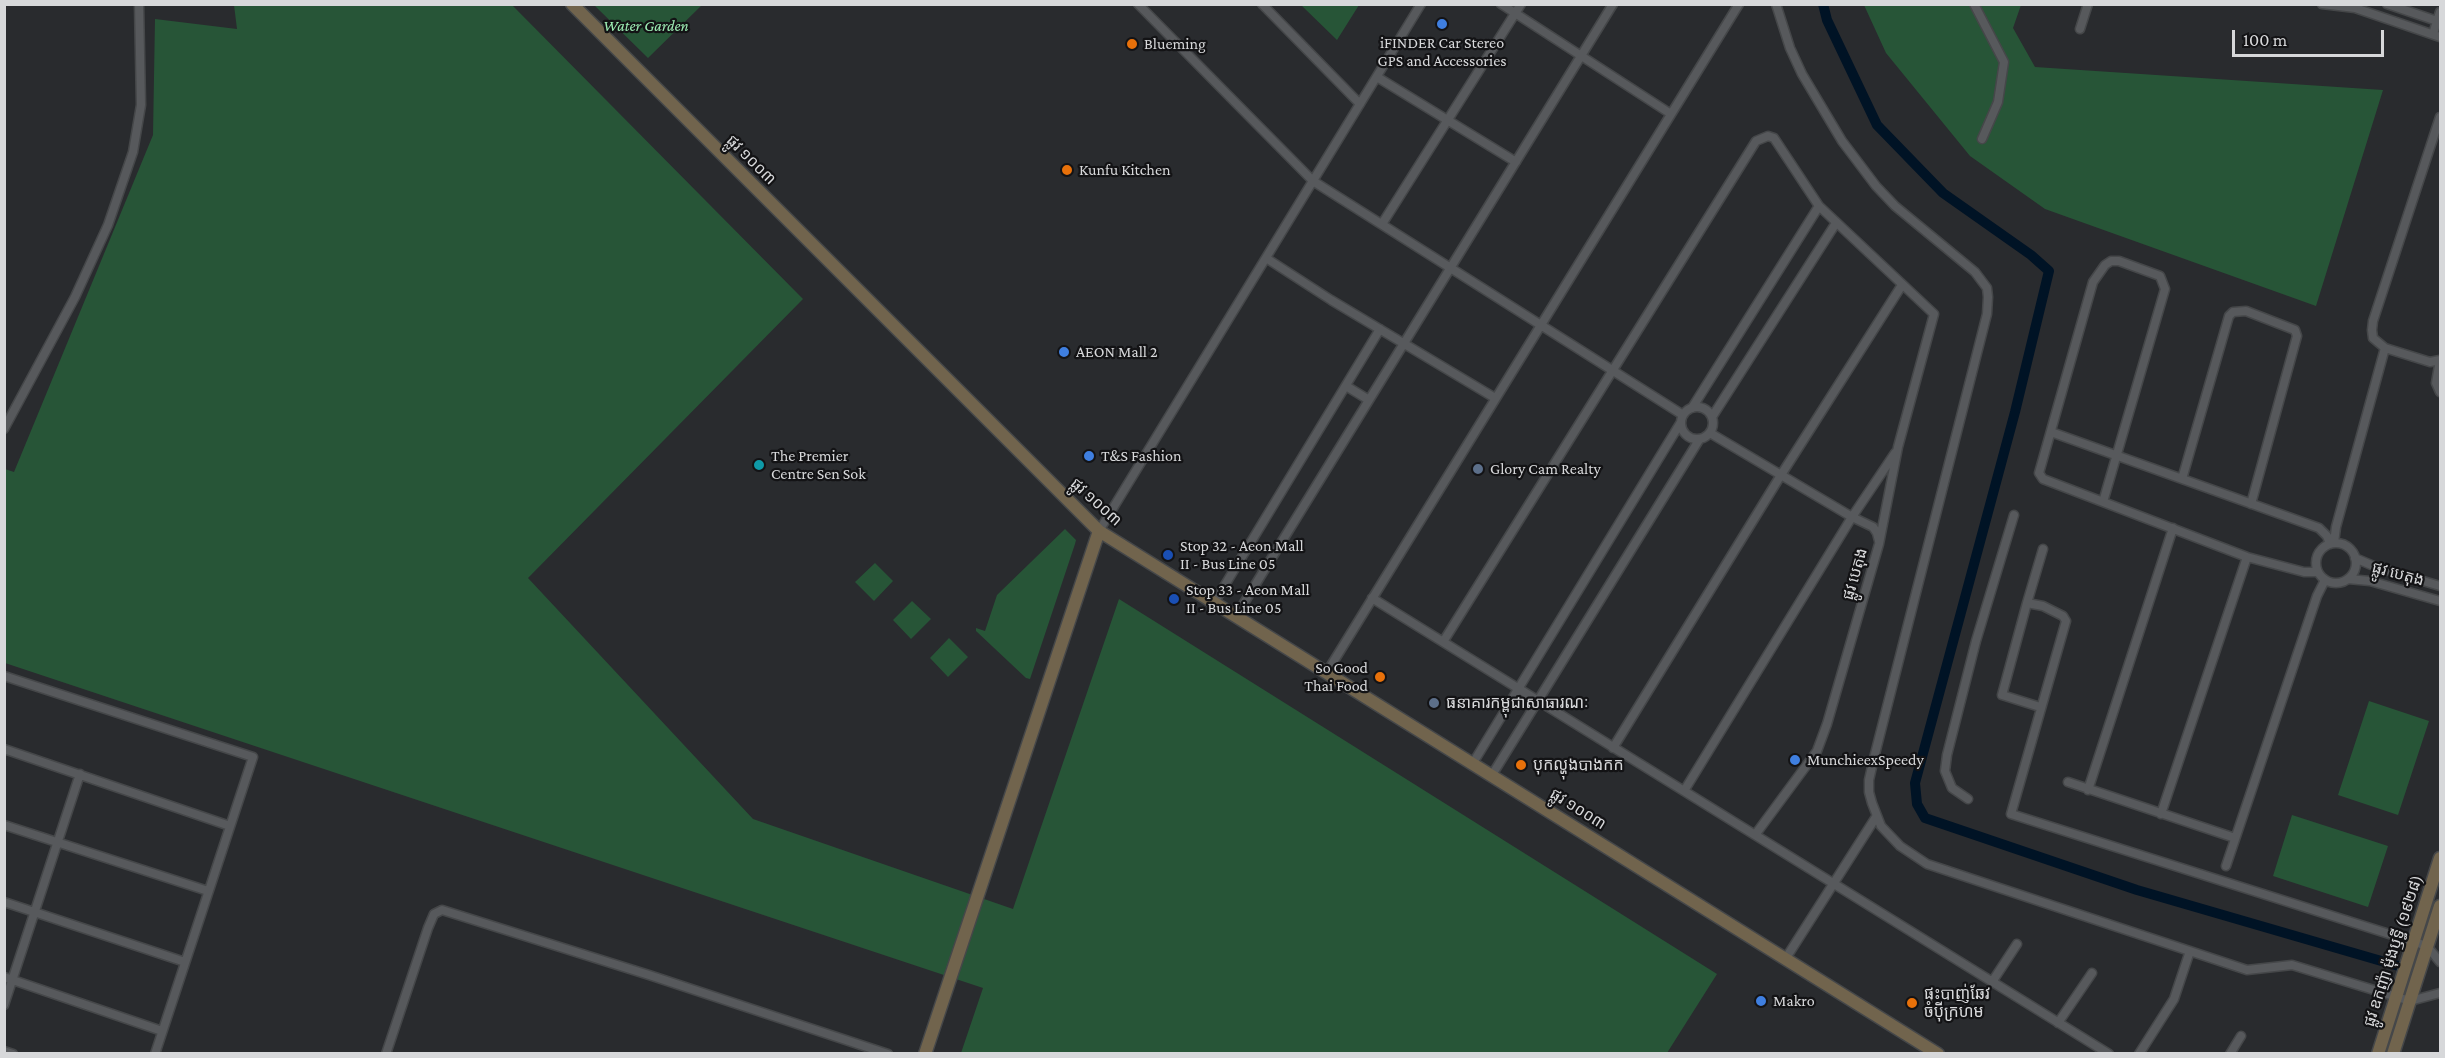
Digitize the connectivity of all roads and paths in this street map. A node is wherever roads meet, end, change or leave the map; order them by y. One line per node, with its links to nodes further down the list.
1 (139, 4): 48 (street)
2 (572, 4): 61 (main road, ផ្លូវ ១០០៣)
3 (1138, 4): 28 (street)
4 (1262, 4): 22 (street)
5 (1421, 4): 21 (street)
6 (1502, 4): 16 (street)
7 (1521, 4): 16 (street)
8 (1613, 4): 20 (street)
9 (1739, 4): 23 (street)
10 (1776, 4): 92 (street)
11 (1974, 4): 26 (street)
12 (2088, 4): 18 (street)
13 (2322, 4): 15 (street)
14 (2387, 4): 17 (street)
15 (2355, 6): 19 (street)
16 (1515, 13): 20 (street); 25 (street)
17 (2440, 18): 19 (street)
18 (2080, 29)
19 (2437, 35)
20 (1581, 56): 23 (street); 27 (street)
21 (1377, 77): 22 (street); 25 (street)
22 (1360, 104): 28 (street)
23 (1671, 114): 35 (street)
24 (2440, 117): 38 (street)
25 (1448, 120): 27 (street); 31 (street)
26 (1982, 140)
27 (1516, 162): 33 (street)
28 (1313, 181): 31 (street); 32 (street)
29 (1820, 206): 30 (street); 40 (street); 45 (street)
30 (1836, 223): 34 (street); 46 (street)
31 (1382, 224): 33 (street)
32 (1266, 258): 36 (street); 61 (street)
33 (1451, 268): 35 (street); 37 (street)
34 (1902, 285): 52 (street, ផ្លូវ បេតុង); 54 (street)
35 (1541, 325): 40 (street); 43 (street)
36 (1380, 329): 37 (street); 41 (street)
37 (1404, 344): 43 (street); 44 (street)
38 (2385, 348): 39 (street); 63 (street)
39 (2440, 360): 42 (street)
40 (1614, 371): 47 (street); 76 (street)
41 (1346, 386): 44 (street); 73 (street)
42 (2440, 392)
43 (1495, 398): 71 (street)
44 (1368, 400): 75 (street)
45 (1692, 408): 46 (street); 47 (street)
46 (1712, 417): 50 (street)
47 (1682, 418): 51 (street); 79 (street)
48 (4, 429)
49 (2051, 432): 53 (street); 53 (street); 56 (street)
50 (1710, 433): 51 (street); 54 (street)
51 (1699, 440): 80 (street)
52 (1898, 447): 59 (street); 62 (street, ផ្លូវ បេតុង)
53 (2117, 456): 55 (street); 56 (street)
54 (1781, 475): 59 (street); 82 (street)
55 (2182, 479): 57 (street); 57 (street)
56 (2103, 502): 60 (street)
57 (2251, 504): 63 (street)
58 (2014, 515): 90 (street)
59 (1852, 517): 62 (street); 89 (street)
60 (2173, 528): 65 (street); 88 (street)
61 (1099, 531): 73 (main road, ផ្លូវ ១០០៣); 127 (main road)
62 (1879, 544): 95 (street, ផ្លូវ បេតុង)
63 (2332, 544): 66 (street); 67 (street)
64 (2043, 549): 74 (street)
65 (2247, 557): 67 (street); 91 (street)
66 (2355, 558): 68 (street); 70 (street, ផ្លូវ បេតុង)
67 (2318, 572): 69 (street)
68 (2348, 579): 69 (street); 72 (street, ផ្លូវ បេតុង)
69 (2325, 580): 96 (street)
70 (2440, 586)
71 (1372, 598): 76 (street); 77 (street)
72 (2440, 601)
73 (1214, 603): 75 (main road, ផ្លូវ ១០០៣)
74 (2027, 603): 81 (street); 81 (street)
75 (1236, 616): 77 (main road, ផ្លូវ ១០០៣)
76 (1443, 642): 79 (street)
77 (1327, 672): 84 (main road, ផ្លូវ ១០០៣)
78 (4, 676): 94 (street)
79 (1519, 688): 80 (street); 84 (street)
80 (1538, 700): 82 (street); 86 (street)
81 (2040, 707): 106 (street)
82 (1613, 748): 89 (street)
83 (4, 749): 85 (street)
84 (1473, 763): 86 (main road, ផ្លូវ ១០០៣)
85 (80, 774): 94 (street); 97 (street)
86 (1492, 775): 109 (main road, ផ្លូវ ១០០៣)
87 (2068, 783): 88 (street)
88 (2088, 789): 91 (street)
89 (1684, 791): 95 (street)
90 (1968, 799)
91 (2161, 814): 96 (street)
92 (1876, 817): 100 (street); 107 (street)
93 (4, 825): 97 (street)
94 (230, 826): 101 (street)
95 (1755, 835): 100 (street)
96 (2235, 838): 99 (street)
97 (58, 842): 101 (street); 104 (street)
98 (2440, 858): 106 (main road, ផ្លូវ ឧកញ៉ា ម៉ុងឫទ្ធី (១៩២៨))
99 (2226, 866)
100 (1833, 884): 109 (street); 114 (street)
101 (208, 891): 110 (street)
102 (4, 902): 104 (street)
103 (2440, 906): 108 (main road, ផ្លូវ ឧកញ៉ា ម៉ុងឫទ្ធី (១៩២៨))
104 (35, 912): 110 (street); 113 (street)
105 (2017, 944): 114 (street)
106 (2412, 947): 108 (street); 115 (main road, ផ្លូវ ឧកញ៉ា ម៉ុងឫទ្ធី (១៩២៨))
107 (2190, 951): 115 (street); 130 (street)
108 (2426, 952): 111 (street); 117 (main road, ផ្លូវ ឧកញ៉ា ម៉ុងឫទ្ធី (១៩២៨))
109 (1786, 958): 128 (main road, ផ្លូវ ១០០៣)
110 (185, 962): 120 (street)
111 (2440, 962)
112 (2092, 973): 119 (street)
113 (9, 979): 118 (street); 120 (street)
114 (1992, 982): 119 (street)
115 (2397, 993): 117 (street); 132 (main road, ផ្លូវ ឧកញ៉ា ម៉ុងឫទ្ធី (១៩២៨))
116 (2440, 993): 117 (street)
117 (2411, 997): 133 (main road, ផ្លូវ ឧកញ៉ា ម៉ុងឫទ្ធី (១៩២៨))
118 (4, 1005)
119 (2058, 1023): 129 (street)
120 (162, 1031): 124 (street)
121 (2241, 1036): 131 (street)
122 (4, 1051): 123 (street)
123 (12, 1053)
124 (155, 1053)
125 (386, 1053): 126 (street)
126 (888, 1053)
127 (925, 1053)
128 (1938, 1053)
129 (2109, 1053)
130 (2139, 1053)
131 (2230, 1053)
132 (2378, 1053)
133 (2393, 1053)

